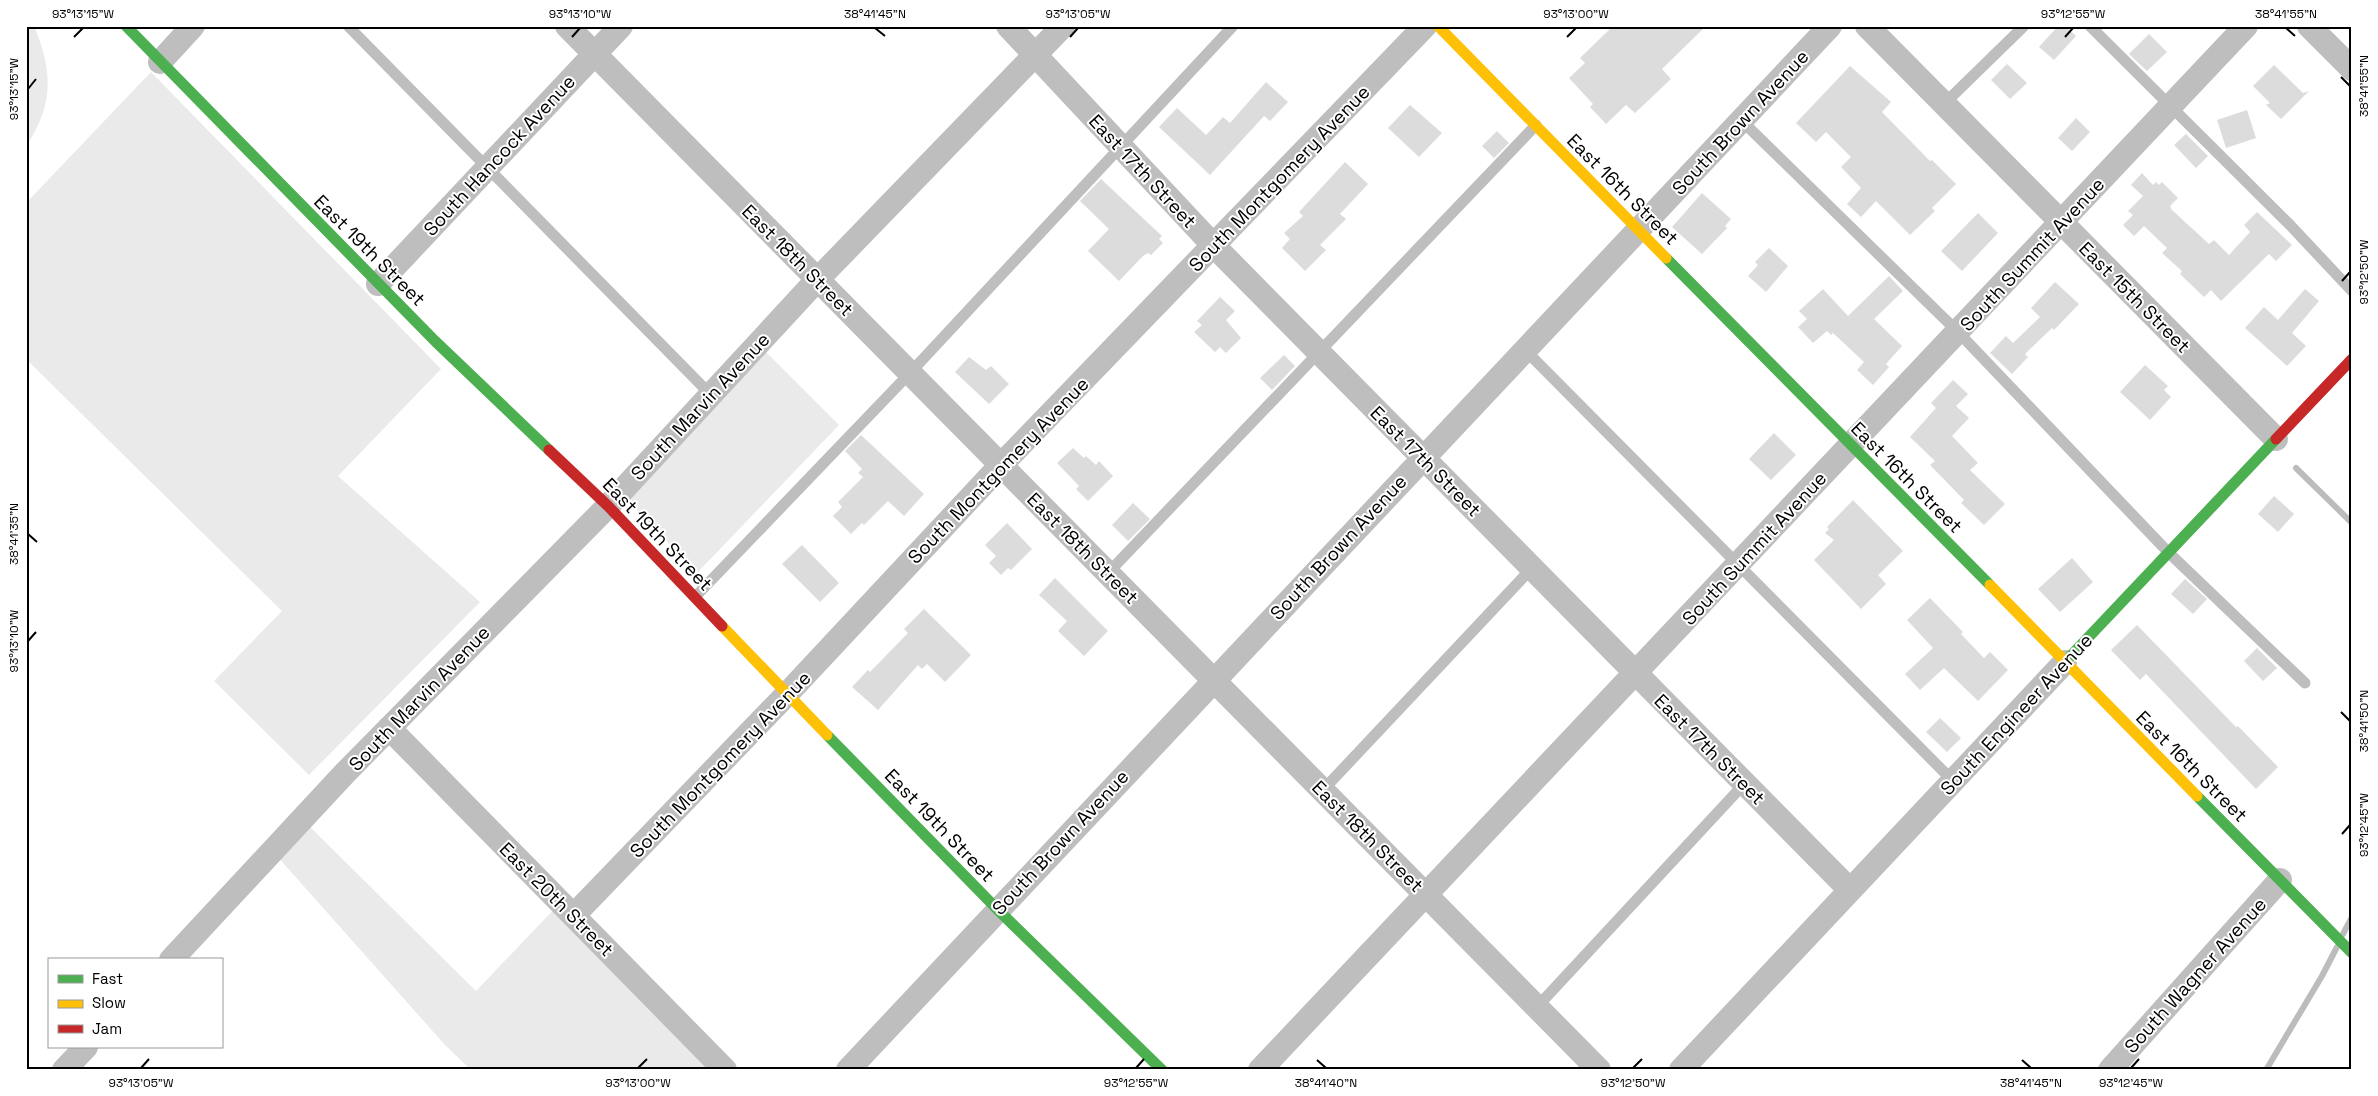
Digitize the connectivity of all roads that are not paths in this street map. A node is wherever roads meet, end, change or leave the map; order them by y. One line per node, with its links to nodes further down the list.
1 (126, 26): 19 (street, East 19th Street)
2 (193, 26): 19 (street)
3 (348, 26): 26 (lane)
4 (567, 26): 17 (street, East 18th Street)
5 (621, 26): 17 (street, South Hancock Avenue)
6 (1008, 26): 18 (street, East 17th Street)
7 (1063, 26): 18 (street, South Marvin Avenue)
8 (1233, 26): 25 (lane)
9 (1425, 26): 29 (street, South Montgomery Avenue)
10 (1438, 26): 24 (street, East 16th Street)
11 (1830, 26): 23 (street, South Brown Avenue)
12 (1867, 26): 21 (street, East 15th Street)
13 (2024, 26): 21 (lane)
14 (2090, 26): 22 (lane)
15 (2246, 26): 22 (street, South Summit Avenue)
16 (2309, 26): 20 (street)
17 (594, 54): 26 (street, South Hancock Avenue); 30 (street, East 18th Street)
18 (1036, 56): 25 (street, East 17th Street); 30 (street, South Marvin Avenue)
19 (160, 62): 31 (street, East 19th Street)
20 (2352, 69)
21 (1944, 104): 27 (street, East 15th Street)
22 (2170, 107): 27 (street, South Summit Avenue); 32 (lane)
23 (1741, 120): 28 (street, South Brown Avenue); 33 (lane)
24 (1536, 125): 28 (street, East 16th Street); 35 (lane)
25 (1120, 147): 29 (street, East 17th Street); 37 (lane)
26 (487, 168): 31 (street, South Hancock Avenue); 38 (lane)
27 (2061, 223): 33 (street, South Summit Avenue); 39 (street, East 15th Street)
28 (1638, 229): 34 (street, South Brown Avenue); 40 (street, East 16th Street)
29 (1214, 246): 35 (street, East 17th Street); 42 (street, South Montgomery Avenue)
30 (818, 280): 37 (street, East 18th Street); 38 (street, South Marvin Avenue)
31 (378, 284): 43 (street, East 19th Street)
32 (2352, 291)
33 (1958, 332): 40 (street, South Summit Avenue); 44 (lane)
34 (1524, 349): 41 (street, South Brown Avenue); 45 (lane)
35 (1319, 352): 41 (street, East 17th Street); 47 (lane)
36 (2352, 359): 39 (street, South Engineer Avenue)
37 (910, 373): 42 (street, East 18th Street); 48 (lane)
38 (711, 395): 43 (street, South Marvin Avenue)
39 (2276, 439): 44 (street, South Engineer Avenue)
40 (1851, 445): 45 (street, South Summit Avenue); 49 (street, East 16th Street)
41 (1422, 457): 46 (street, East 17th Street); 51 (street, South Brown Avenue)
42 (1001, 465): 47 (street, East 18th Street); 53 (street, South Montgomery Avenue)
43 (608, 506): 48 (street, East 19th Street); 54 (street, South Marvin Avenue)
44 (2168, 552): 49 (street, South Engineer Avenue); 52 (lane)
45 (1737, 566): 50 (street, South Summit Avenue); 55 (lane)
46 (1532, 568): 50 (street, East 17th Street); 57 (lane)
47 (1108, 573): 51 (street, East 18th Street)
48 (695, 597): 53 (street, East 19th Street)
49 (2065, 662): 55 (street, South Engineer Avenue); 58 (street, East 16th Street)
50 (1635, 673): 56 (street, East 17th Street); 60 (street, South Summit Avenue)
51 (1213, 679): 57 (street, East 18th Street); 61 (street, South Brown Avenue)
52 (2305, 683)
53 (787, 694): 61 (street, East 19th Street); 62 (street, South Montgomery Avenue)
54 (389, 728): 62 (street, East 20th Street); 64 (street, South Marvin Avenue)
55 (1953, 781): 59 (street, South Engineer Avenue)
56 (1745, 783): 59 (street, East 17th Street); 65 (lane)
57 (1323, 790): 60 (street, East 18th Street)
58 (2280, 880): 63 (street, East 16th Street); 74 (street, South Wagner Avenue)
59 (1850, 890): 73 (street, South Engineer Avenue)
60 (1426, 895): 65 (street, East 18th Street); 71 (street, South Summit Avenue)
61 (998, 909): 69 (street, South Brown Avenue); 70 (street, East 19th Street)
62 (574, 916): 68 (street, East 20th Street)
63 (2352, 953)
64 (172, 958)
65 (1537, 1007): 72 (street, East 18th Street)
66 (85, 1048): 67 (street)
67 (64, 1070)
68 (725, 1070)
69 (848, 1070)
70 (1162, 1070)
71 (1260, 1070)
72 (1599, 1070)
73 (1681, 1070)
74 (2110, 1070)

